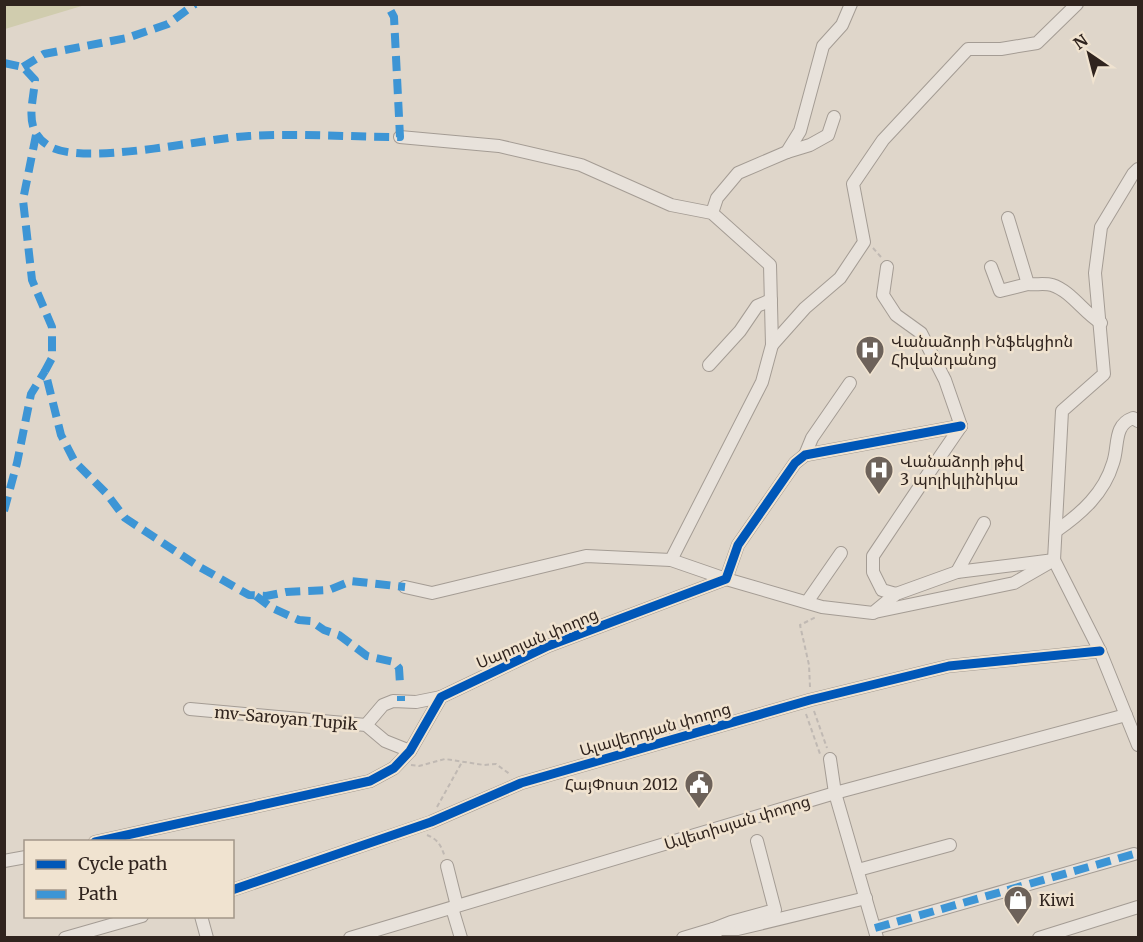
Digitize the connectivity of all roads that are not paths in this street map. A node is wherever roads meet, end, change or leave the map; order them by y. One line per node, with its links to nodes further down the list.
1 (851, 4): 5 (street)
2 (1077, 4): 14 (street)
3 (834, 117): 5 (street)
4 (400, 138): 7 (street)
5 (787, 152): 7 (street)
6 (1138, 169): 13 (street)
7 (712, 213): 12 (street)
8 (1008, 218): 11 (street)
9 (885, 264): 18 (street)
10 (991, 267): 11 (street)
11 (1028, 284): 13 (street)
12 (771, 300): 14 (street); 15 (street)
13 (1101, 323): 21 (street)
14 (772, 345): 23 (street)
15 (709, 365)
16 (850, 382): 19 (street)
17 (1138, 421): 21 (street)
18 (961, 426): 19 (street); 28 (street)
19 (805, 455): 26 (street)
20 (984, 523): 25 (street)
21 (1056, 531): 24 (street)
22 (841, 553): 29 (street)
23 (670, 560): 26 (street); 27 (street)
24 (1054, 560): 25 (street); 30 (street); 31 (street)
25 (957, 572): 28 (street)
26 (726, 579): 29 (street); 32 (street, Սարոյան փողոց)
27 (405, 587)
28 (896, 594): 30 (street)
29 (807, 602): 30 (street)
30 (873, 613)
31 (1100, 651): 34 (street); 48 (street, Ալավերդյան փողոց)
32 (441, 697): 35 (street, Սարոյան փողոց); 37 (street)
33 (190, 709): 35 (street, mv-Saroyan Tupik)
34 (1131, 719): 36 (street); 39 (street, Ավետիսյան փողոց)
35 (366, 725): 37 (street, mv-Saroyan Tupik)
36 (1138, 745)
37 (406, 755): 40 (street)
38 (826, 760): 39 (street)
39 (835, 793): 47 (street); 50 (street, Ավետիսյան փողոց)
40 (104, 840)
41 (757, 841): 54 (street)
42 (950, 844): 47 (street)
43 (1134, 854): 55 (street)
44 (24, 856): 45 (street)
45 (4, 861)
46 (447, 863): 50 (street)
47 (858, 870): 49 (street)
48 (234, 889)
49 (866, 898): 54 (street); 55 (street)
50 (455, 907): 58 (street, Ավետիսյան փողոց); 59 (street)
51 (1138, 907): 61 (street)
52 (135, 918): 56 (street)
53 (202, 918): 57 (street)
54 (715, 933): 60 (street)
55 (876, 933)
56 (64, 938)
57 (207, 938)
58 (350, 938)
59 (461, 938)
60 (683, 938)
61 (1039, 938)

